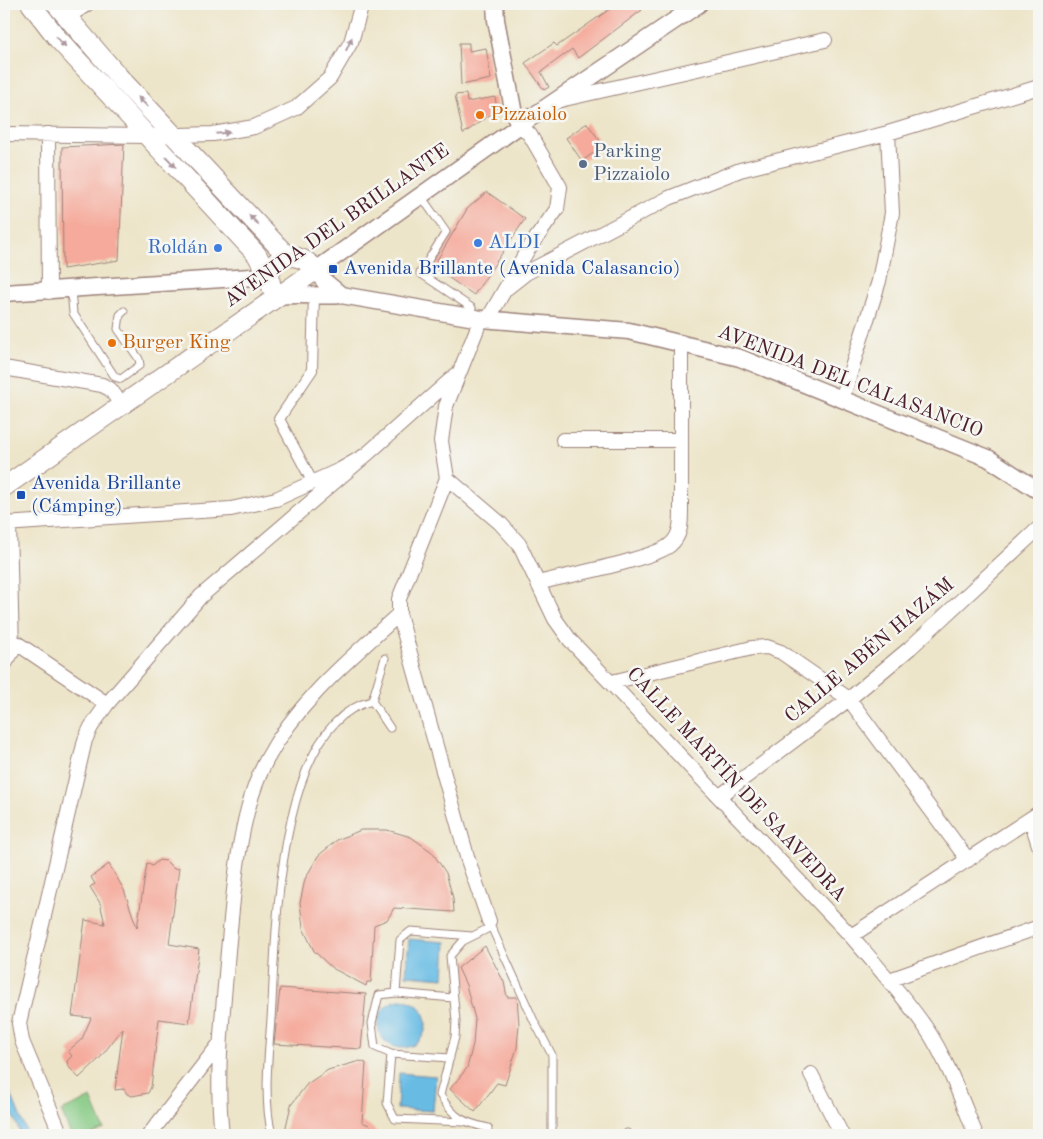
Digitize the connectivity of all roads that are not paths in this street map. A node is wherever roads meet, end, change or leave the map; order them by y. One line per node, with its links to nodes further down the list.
1 (32, 4): 15 (main road, one-way to 15)
2 (87, 4): 6 (street)
3 (362, 4): 14 (street, one-way to 3)
4 (495, 4): 10 (street)
5 (699, 4): 9 (street, AVENIDA DEL BRILLANTE)
6 (61, 11): 14 (main road, one-way to 6)
7 (825, 40): 9 (street)
8 (1039, 87): 11 (street)
9 (555, 101): 10 (street, AVENIDA DEL BRILLANTE)
10 (520, 125): 16 (street, AVENIDA DEL BRILLANTE); 20 (street)
11 (888, 133): 20 (street); 32 (street)
12 (4, 134): 13 (street)
13 (48, 134): 15 (street); 22 (street)
14 (174, 135): 15 (street); 17 (main road, one-way to 14)
15 (146, 136): 19 (main road, one-way to 19)
16 (421, 195): 18 (street, AVENIDA DEL BRILLANTE); 28 (lane)
17 (287, 256): 18 (main road); 19 (main road)
18 (316, 270): 25 (street); 26 (main road, AVENIDA DEL BRILLANTE)
19 (268, 276): 21 (street); 26 (main road)
20 (507, 288): 28 (street)
21 (71, 290): 22 (street); 27 (lane)
22 (49, 292): 23 (street)
23 (4, 293)
24 (314, 295): 25 (street, AVENIDA DEL CALASANCIO); 26 (street, AVENIDA DEL CALASANCIO); 38 (street)
25 (341, 295): 28 (street, AVENIDA DEL CALASANCIO)
26 (276, 296): 33 (main road, AVENIDA DEL BRILLANTE)
27 (124, 311)
28 (480, 318): 29 (street, AVENIDA DEL CALASANCIO); 31 (street)
29 (681, 342): 32 (street, AVENIDA DEL CALASANCIO); 35 (street)
30 (4, 368): 33 (street)
31 (458, 373): 36 (street); 37 (street)
32 (842, 399): 40 (street, AVENIDA DEL CALASANCIO)
33 (122, 405): 39 (main road, AVENIDA DEL BRILLANTE)
34 (563, 440): 35 (street)
35 (681, 440): 45 (street)
36 (366, 456): 38 (street); 42 (street)
37 (448, 478): 45 (street, CALLE MARTÍN DE SAAVEDRA); 46 (street)
38 (313, 483): 41 (street)
39 (4, 488)
40 (1039, 490)
41 (291, 493): 42 (street); 43 (street)
42 (302, 510): 53 (street)
43 (6, 524): 47 (street)
44 (1039, 528): 51 (street, CALLE ABÉN HAZÁM)
45 (538, 583): 50 (street, CALLE MARTÍN DE SAAVEDRA)
46 (399, 614): 59 (street); 66 (street)
47 (12, 640): 49 (street); 53 (street)
48 (385, 658): 52 (lane)
49 (4, 665)
50 (612, 682): 51 (street); 55 (street, CALLE MARTÍN DE SAAVEDRA)
51 (849, 698): 55 (street, CALLE ABÉN HAZÁM); 58 (street)
52 (372, 701): 54 (lane); 74 (lane)
53 (107, 704): 71 (street)
54 (390, 728)
55 (720, 796): 62 (street, CALLE MARTÍN DE SAAVEDRA)
56 (1035, 816): 57 (street); 58 (street)
57 (1039, 846)
58 (968, 860): 62 (street)
59 (490, 924): 61 (lane); 76 (lane)
60 (1039, 927): 63 (street)
61 (472, 936): 64 (lane); 65 (lane)
62 (851, 936): 63 (street, CALLE MARTÍN DE SAAVEDRA)
63 (889, 980): 78 (street, CALLE MARTÍN DE SAAVEDRA)
64 (396, 993): 65 (lane); 67 (lane)
65 (453, 998): 68 (lane)
66 (218, 1046): 72 (street); 73 (street)
67 (391, 1054): 68 (lane); 70 (lane)
68 (450, 1058): 70 (lane)
69 (811, 1074): 77 (street)
70 (462, 1122): 75 (lane)
71 (61, 1135)
72 (149, 1135)
73 (222, 1135)
74 (272, 1135)
75 (487, 1135)
76 (552, 1135)
77 (842, 1135)
78 (976, 1135)

